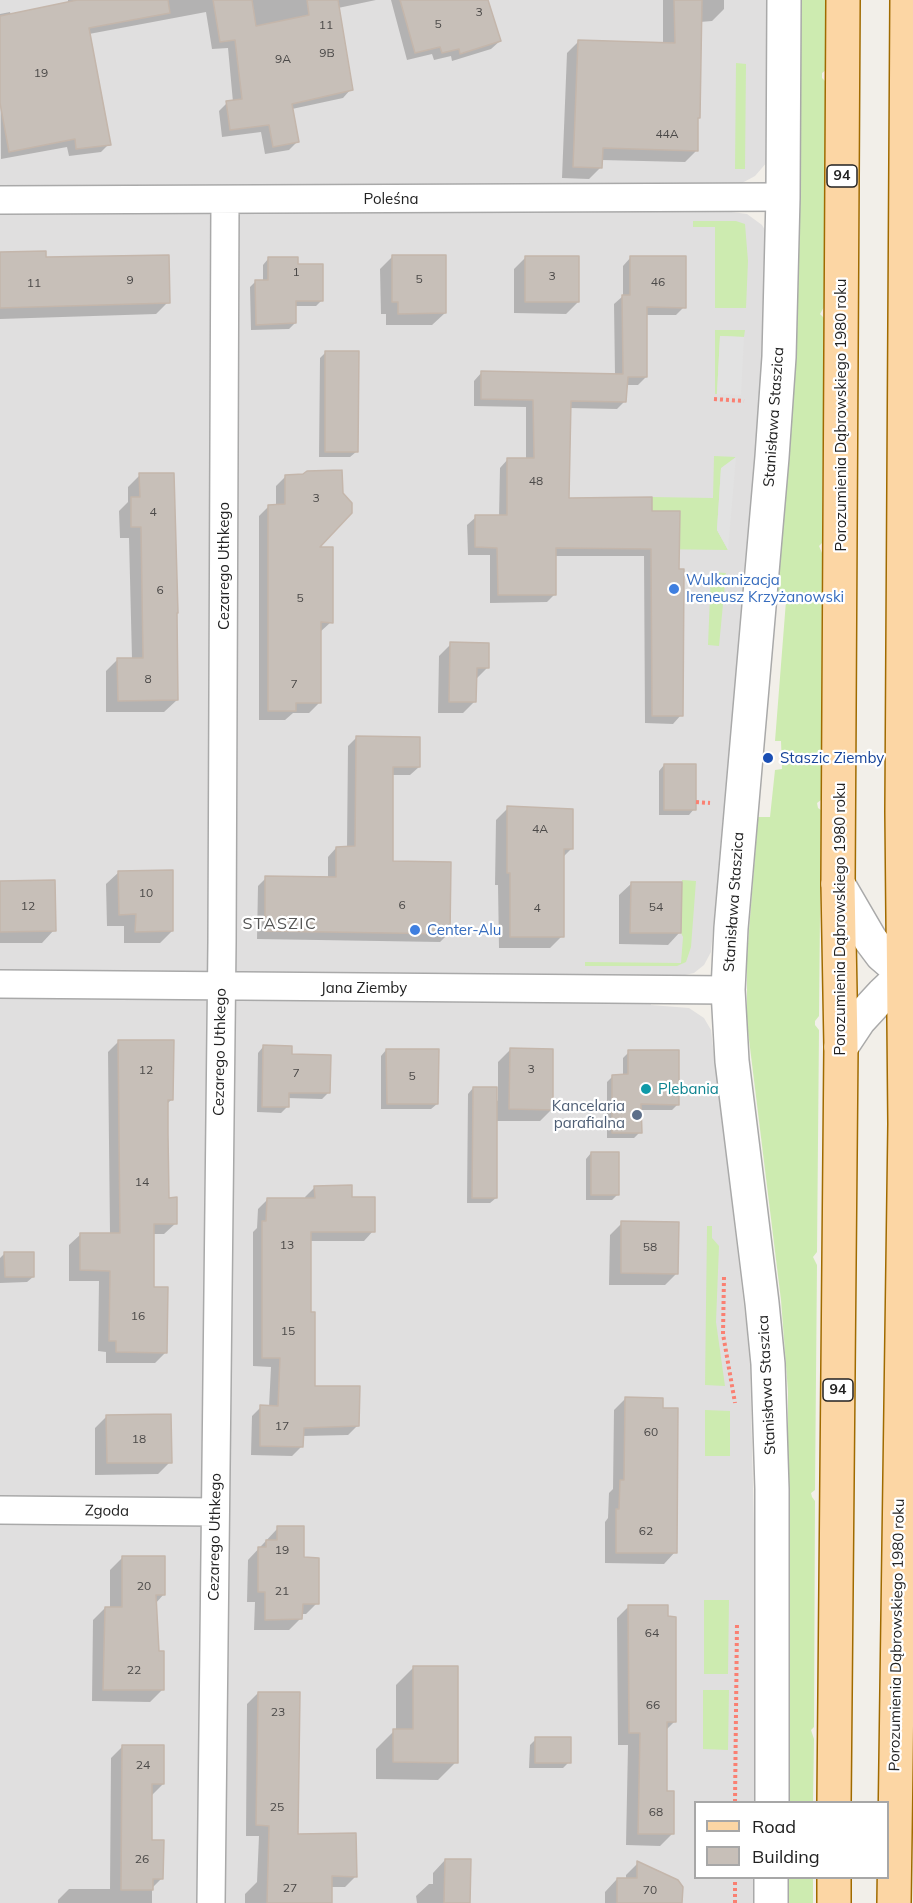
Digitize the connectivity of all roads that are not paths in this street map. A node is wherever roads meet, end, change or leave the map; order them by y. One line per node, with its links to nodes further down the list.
1 (784, 0): 5 (street, Stanisława Staszica)
2 (843, 0): 10 (main road, Porozumienia Dąbrowskiego 1980 roku / 94)
3 (907, 0): 8 (main road, Porozumienia Dąbrowskiego 1980 roku)
4 (913, 164): 8 (main road)
5 (783, 197): 7 (street, Poleśna); 14 (street, Stanisława Staszica)
6 (0, 200): 7 (street, Poleśna)
7 (225, 200): 13 (street, Cezarego Uthkego)
8 (905, 210): 9 (main road, Porozumienia Dąbrowskiego 1980 roku)
9 (908, 820): 11 (main road, Porozumienia Dąbrowskiego 1980 roku)
10 (838, 884): 11 (street); 15 (main road, Porozumienia Dąbrowskiego 1980 roku / 94)
11 (910, 974): 15 (street); 16 (main road, Porozumienia Dąbrowskiego 1980 roku)
12 (0, 984): 13 (street, Jana Ziemby)
13 (221, 987): 14 (street, Jana Ziemby); 18 (street, Cezarego Uthkego)
14 (728, 990): 19 (street, Stanisława Staszica)
15 (841, 1047): 20 (main road, Porozumienia Dąbrowskiego 1980 roku / 94)
16 (909, 1082): 26 (main road, Porozumienia Dąbrowskiego 1980 roku)
17 (0, 1510): 18 (street, Zgoda)
18 (215, 1512): 23 (street, Cezarego Uthkego)
19 (772, 1801)
20 (834, 1801)
21 (771, 1879): 24 (street)
22 (834, 1879): 25 (main road)
23 (211, 1903)
24 (771, 1903)
25 (834, 1903)
26 (894, 1903)

